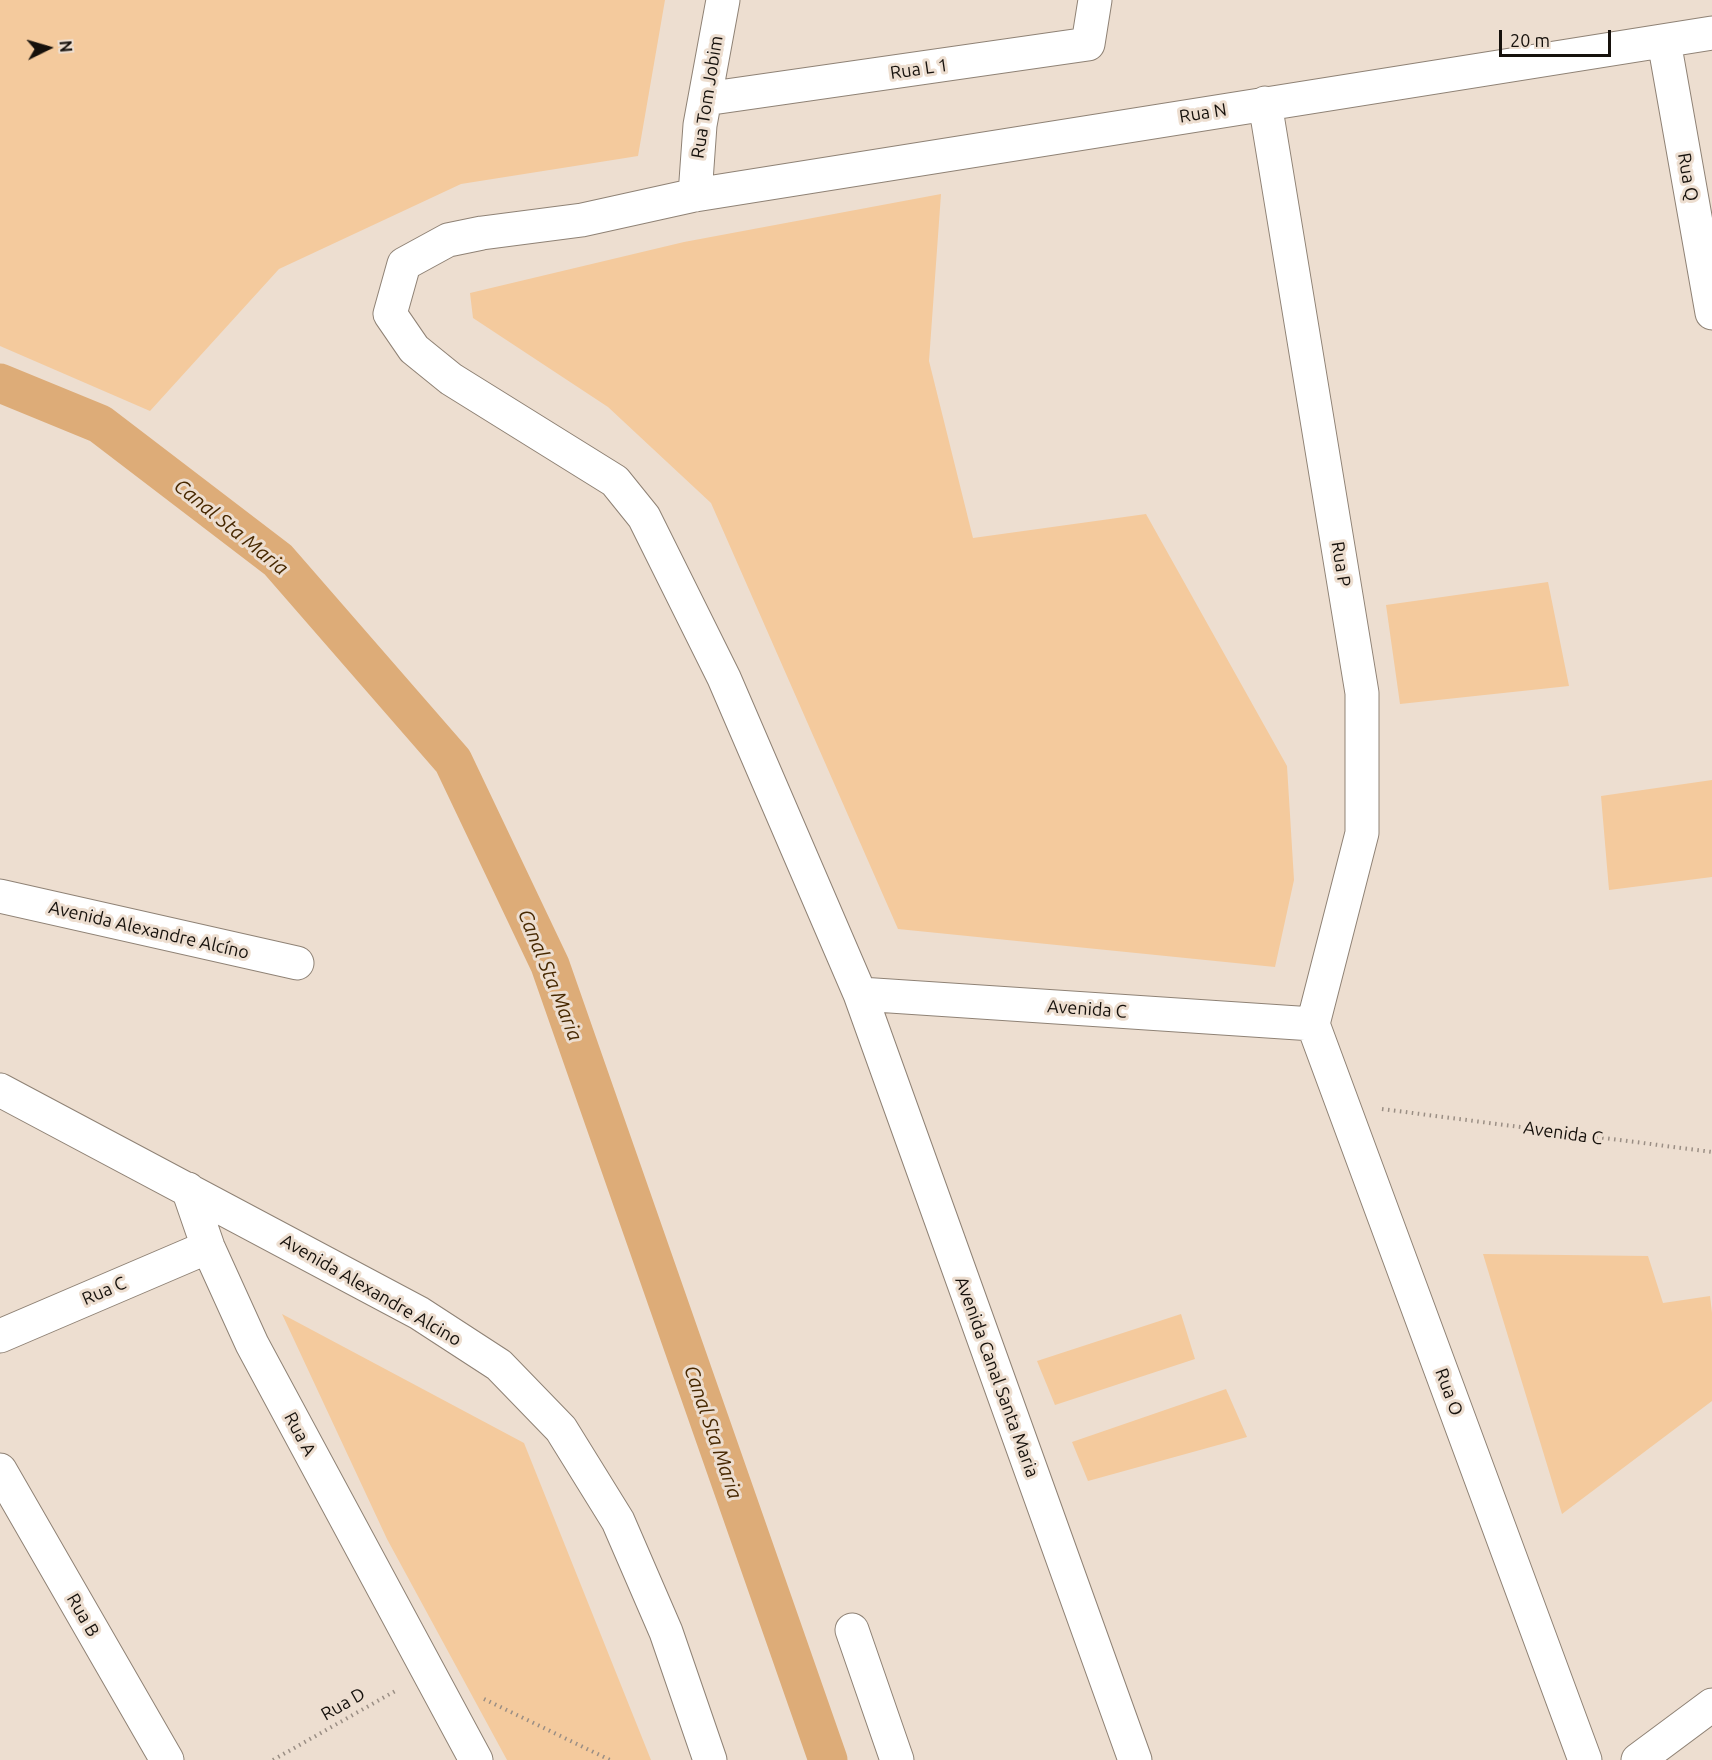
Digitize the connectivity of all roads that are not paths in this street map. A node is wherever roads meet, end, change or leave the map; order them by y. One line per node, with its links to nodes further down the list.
1 (723, 0): 5 (street, Rua Tom Jobim)
2 (1095, 0): 5 (street, Rua L 1)
3 (1712, 33): 4 (street, Rua N)
4 (1664, 41): 6 (street, Rua N); 8 (street, Rua Q)
5 (705, 99): 7 (street, Rua Tom Jobim)
6 (1265, 103): 7 (street, Rua N); 12 (street, Rua P)
7 (695, 195): 11 (street, Rua N)
8 (1712, 313)
9 (0, 896): 10 (street, Avenida Alexandre Alcíno)
10 (297, 963)
11 (860, 994): 12 (street, Avenida C); 24 (street, Avenida Canal Santa Maria)
12 (1313, 1024): 25 (street, Rua O)
13 (0, 1090): 14 (street, Avenida Alexandre Alcino)
14 (188, 1189): 15 (street, Rua A); 22 (street, Avenida Alexandre Alcino)
15 (208, 1247): 16 (street, Rua C); 21 (street, Rua A)
16 (0, 1336)
17 (0, 1470): 20 (street, Rua B)
18 (852, 1630): 23 (street)
19 (1712, 1705): 26 (street)
20 (167, 1760)
21 (476, 1760)
22 (710, 1760)
23 (897, 1760)
24 (1135, 1760)
25 (1585, 1760)
26 (1638, 1760)

